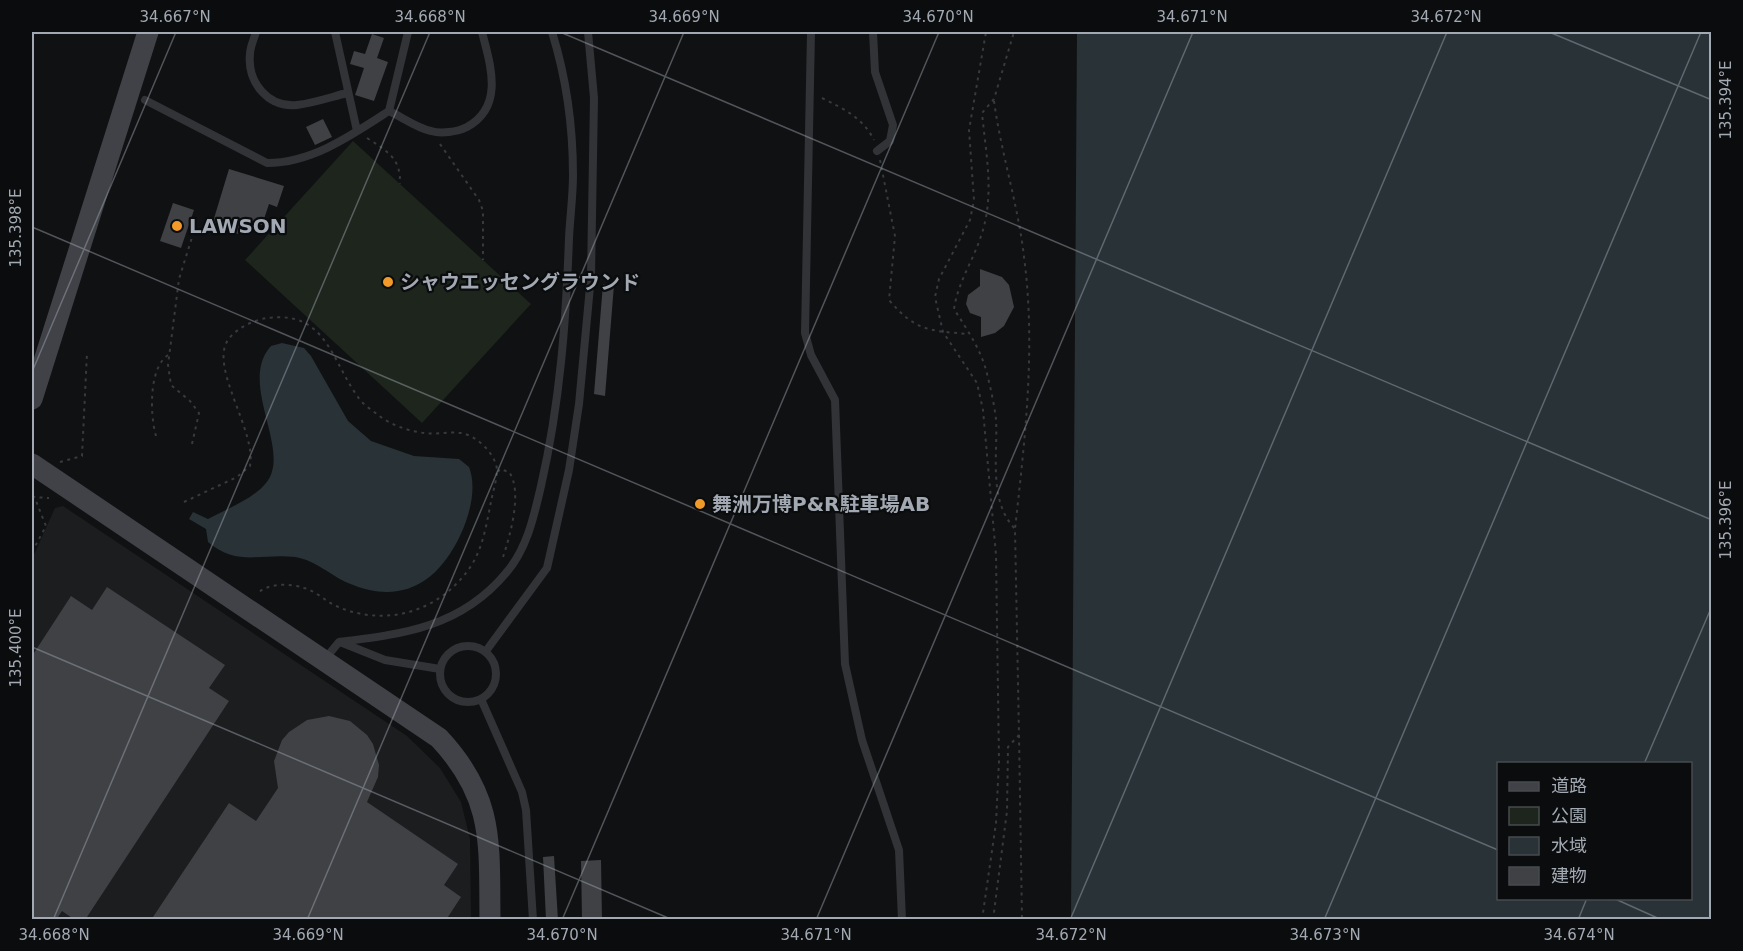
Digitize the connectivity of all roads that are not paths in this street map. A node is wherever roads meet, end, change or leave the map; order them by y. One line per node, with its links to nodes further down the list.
1 (148, 32): 15 (street)
2 (256, 32): 10 (lane)
3 (335, 32): 10 (lane)
4 (408, 32): 12 (lane)
5 (482, 32): 12 (lane)
6 (552, 32): 17 (lane)
7 (588, 32): 18 (lane)
8 (811, 32): 24 (lane)
9 (873, 32): 14 (lane)
10 (347, 93): 13 (lane)
11 (145, 100): 13 (lane)
12 (389, 111): 13 (lane)
13 (357, 131)
14 (878, 152)
15 (32, 399)
16 (32, 464): 19 (street)
17 (339, 642): 19 (lane); 20 (lane)
18 (486, 651): 20 (lane); 21 (lane)
19 (324, 660): 22 (street)
20 (440, 669): 21 (lane)
21 (481, 699): 23 (lane)
22 (489, 920)
23 (532, 920)
24 (902, 920)

